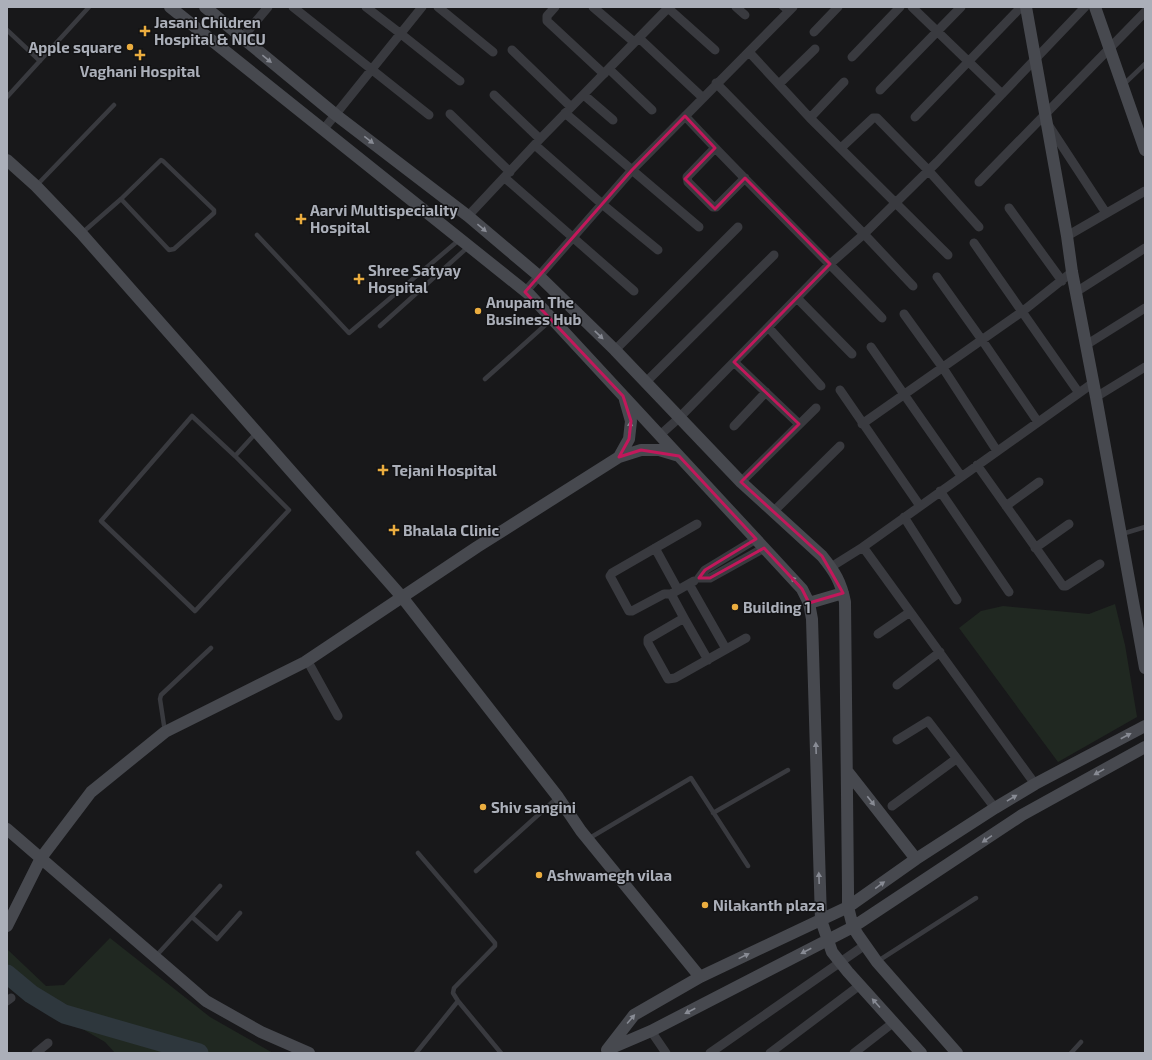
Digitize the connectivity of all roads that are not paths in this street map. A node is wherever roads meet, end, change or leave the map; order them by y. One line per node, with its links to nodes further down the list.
1 (89, 7): 38 (lane)
2 (170, 7): 65 (street)
3 (205, 7): 28 (street)
4 (268, 7): 28 (street)
5 (293, 7): 41 (street)
6 (366, 7): 27 (street)
7 (422, 7): 27 (street)
8 (438, 7): 34 (street)
9 (555, 7): 42 (street)
10 (593, 7): 29 (street)
11 (736, 7): 23 (street)
12 (838, 7): 26 (street)
13 (900, 7): 36 (street)
14 (912, 7): 25 (street)
15 (961, 7): 25 (street)
16 (1021, 7): 39 (street)
17 (1026, 7): 37 (street)
18 (1086, 7): 37 (street)
19 (1095, 7): 30 (street)
20 (669, 8): 29 (street); 32 (street)
21 (787, 9): 35 (street)
22 (1145, 12): 30 (street)
23 (745, 15)
24 (7, 30): 38 (lane)
25 (937, 31): 39 (street); 48 (street)
26 (814, 32)
27 (401, 34): 41 (street); 43 (street)
28 (242, 38): 58 (street, one-way to 58)
29 (637, 40): 42 (street); 53 (street)
30 (1109, 48): 47 (street); 63 (street)
31 (512, 50): 55 (street)
32 (715, 50)
33 (815, 50): 46 (street)
34 (493, 52)
35 (749, 52): 45 (street); 46 (street)
36 (852, 57)
37 (1036, 59): 49 (street); 63 (street)
38 (40, 61): 52 (lane)
39 (968, 61): 49 (street); 61 (street)
40 (1145, 64): 47 (lane)
41 (372, 69): 58 (street); 59 (street)
42 (606, 72): 51 (street); 56 (street)
43 (460, 82)
44 (844, 82): 62 (street)
45 (716, 83): 53 (street); 88 (street)
46 (779, 84): 62 (street)
47 (1122, 86): 69 (street)
48 (880, 90)
49 (1002, 94): 72 (street)
50 (494, 95): 66 (street)
51 (584, 95): 55 (street); 64 (street)
52 (7, 97)
53 (702, 97): 60 (street)
54 (114, 105): 76 (lane)
55 (568, 110): 66 (street); 71 (street)
56 (652, 110)
57 (450, 114): 73 (street)
58 (336, 115): 65 (street); 83 (street, one-way to 83)
59 (429, 115)
60 (685, 116): 67 (street); 71 (street)
61 (915, 117)
62 (810, 118): 68 (street)
63 (1046, 118): 75 (street); 82 (street); 90 (street)
64 (613, 120)
65 (324, 130): 92 (street)
66 (537, 142): 73 (street); 80 (street)
67 (715, 148): 74 (street); 74 (street)
68 (841, 148): 72 (street); 79 (street)
69 (1145, 150)
70 (7, 160): 76 (street)
71 (632, 170): 80 (street); 84 (street)
72 (928, 170): 79 (street); 86 (street)
73 (508, 175): 83 (street); 91 (street)
74 (745, 178): 98 (street)
75 (979, 182)
76 (36, 186): 87 (street)
77 (1145, 191): 82 (street)
78 (121, 199): 78 (lane); 87 (lane)
79 (895, 202): 88 (street); 97 (street)
80 (602, 204): 91 (street); 95 (street)
81 (1009, 208): 102 (street)
82 (1106, 213): 90 (street)
83 (468, 216): 100 (street, one-way to 100)
84 (699, 227)
85 (738, 227): 118 (street)
86 (979, 227)
87 (82, 233): 139 (street)
88 (864, 234): 98 (street); 103 (street)
89 (257, 235): 92 (lane)
90 (1068, 236): 99 (street)
91 (572, 237): 100 (street); 104 (street)
92 (464, 242): 105 (street); 113 (lane)
93 (974, 243): 109 (street)
94 (1145, 248): 106 (street)
95 (658, 250)
96 (774, 255): 124 (street)
97 (948, 255)
98 (830, 264): 107 (street); 111 (street)
99 (1072, 272): 102 (street); 106 (street)
100 (539, 276): 105 (street); 118 (street, one-way to 118)
101 (937, 277): 115 (street)
102 (1062, 281): 109 (street)
103 (913, 286)
104 (634, 291)
105 (525, 292): 112 (street)
106 (1076, 292): 116 (street)
107 (797, 298): 114 (street); 119 (street)
108 (1145, 308): 116 (street)
109 (1023, 311): 115 (street); 129 (street)
110 (904, 314): 122 (street)
111 (882, 318)
112 (552, 319): 123 (lane); 131 (street)
113 (380, 326)
114 (768, 327): 120 (street); 126 (street)
115 (982, 340): 122 (street); 135 (street)
116 (1086, 345): 125 (street)
117 (871, 347): 130 (street)
118 (616, 350): 124 (street)
119 (852, 354)
120 (734, 362): 128 (street); 134 (street)
121 (1145, 367): 132 (street)
122 (943, 368): 130 (street); 142 (street)
123 (485, 379)
124 (646, 382): 134 (street)
125 (1093, 384): 129 (street); 132 (street)
126 (821, 386)
127 (840, 390): 137 (street)
128 (766, 392): 136 (street); 138 (street)
129 (1079, 393): 135 (street)
130 (903, 395): 137 (street); 147 (street)
131 (623, 396): 140 (street); 145 (street, one-way to 131)
132 (1096, 397): 158 (street)
133 (816, 408): 136 (street)
134 (679, 418): 140 (street); 148 (street)
135 (1038, 422): 142 (street)
136 (799, 424): 148 (street)
137 (862, 424): 151 (street)
138 (734, 426)
139 (257, 432): 143 (lane); 169 (street)
140 (660, 435): 144 (street)
141 (840, 446): 153 (street)
142 (997, 451): 146 (street)
143 (235, 456): 143 (lane)
144 (679, 456): 145 (street); 159 (street)
145 (619, 457): 169 (street)
146 (977, 465): 147 (street); 152 (street)
147 (961, 476): 150 (street)
148 (741, 482): 153 (street)
149 (1038, 482): 152 (street)
150 (940, 491): 151 (street); 167 (street)
151 (920, 506): 154 (street)
152 (1006, 506): 162 (street)
153 (773, 512): 164 (street)
154 (904, 518): 160 (street); 170 (street)
155 (697, 524): 161 (street)
156 (1069, 524): 162 (street)
157 (1145, 527): 158 (lane)
158 (1120, 534): 181 (street)
159 (760, 543): 165 (street); 171 (street, one-way to 159)
160 (863, 546): 164 (street); 172 (street)
161 (655, 548): 166 (street); 166 (street)
162 (1035, 548): 163 (street)
163 (1100, 564)
164 (831, 567): 168 (street)
165 (689, 584): 166 (street); 177 (street)
166 (675, 592): 173 (street)
167 (1009, 592)
168 (843, 593): 171 (street); 190 (street)
169 (402, 597): 179 (street); 192 (street)
170 (957, 600)
171 (809, 603): 208 (street, one-way to 171)
172 (910, 612): 174 (street); 178 (street)
173 (684, 618): 180 (street); 180 (street)
174 (878, 634)
175 (746, 638): 177 (street)
176 (211, 648): 185 (lane)
177 (726, 649): 180 (street)
178 (940, 652): 182 (street); 191 (street)
179 (308, 660): 183 (street); 185 (street)
180 (708, 660)
181 (1145, 668)
182 (897, 684)
183 (338, 716)
184 (1145, 726): 191 (street, one-way to 184)
185 (165, 732): 199 (street)
186 (897, 740): 188 (street)
187 (1145, 747): 210 (street, one-way to 210)
188 (956, 759): 193 (street); 194 (street)
189 (788, 770): 195 (lane)
190 (847, 771): 200 (street, one-way to 200); 205 (street)
191 (1035, 784): 194 (street, one-way to 191)
192 (558, 798): 197 (street); 202 (lane)
193 (892, 806)
194 (995, 808): 200 (street)
195 (713, 812): 197 (lane); 201 (lane)
196 (7, 829): 199 (street)
197 (588, 839): 216 (street)
198 (418, 853): 218 (lane)
199 (41, 858): 209 (street); 213 (street)
200 (916, 859): 205 (street, one-way to 200)
201 (748, 866)
202 (476, 871)
203 (220, 886): 207 (lane)
204 (976, 898): 215 (lane)
205 (848, 907): 208 (street); 210 (street)
206 (240, 913): 207 (lane)
207 (192, 917): 213 (lane)
208 (821, 920): 211 (street); 216 (street, one-way to 208)
209 (7, 926)
210 (853, 927): 211 (street); 212 (street)
211 (827, 940): 214 (street); 220 (street, one-way to 220)
212 (865, 945): 214 (street); 215 (street)
213 (155, 957): 225 (street)
214 (840, 962): 217 (street); 229 (street)
215 (877, 962): 233 (street)
216 (700, 978): 223 (street, one-way to 216)
217 (860, 985): 219 (street, one-way to 217); 230 (street)
218 (458, 1001): 226 (lane); 227 (lane)
219 (894, 1022): 231 (street); 232 (street)
220 (652, 1031): 223 (street); 228 (street)
221 (48, 1042): 224 (street)
222 (1081, 1042): 234 (lane)
223 (605, 1051)
224 (36, 1053)
225 (309, 1053)
226 (416, 1053)
227 (501, 1053)
228 (666, 1053)
229 (710, 1053)
230 (770, 1053)
231 (854, 1053)
232 (921, 1053)
233 (957, 1053)
234 (1071, 1053)

